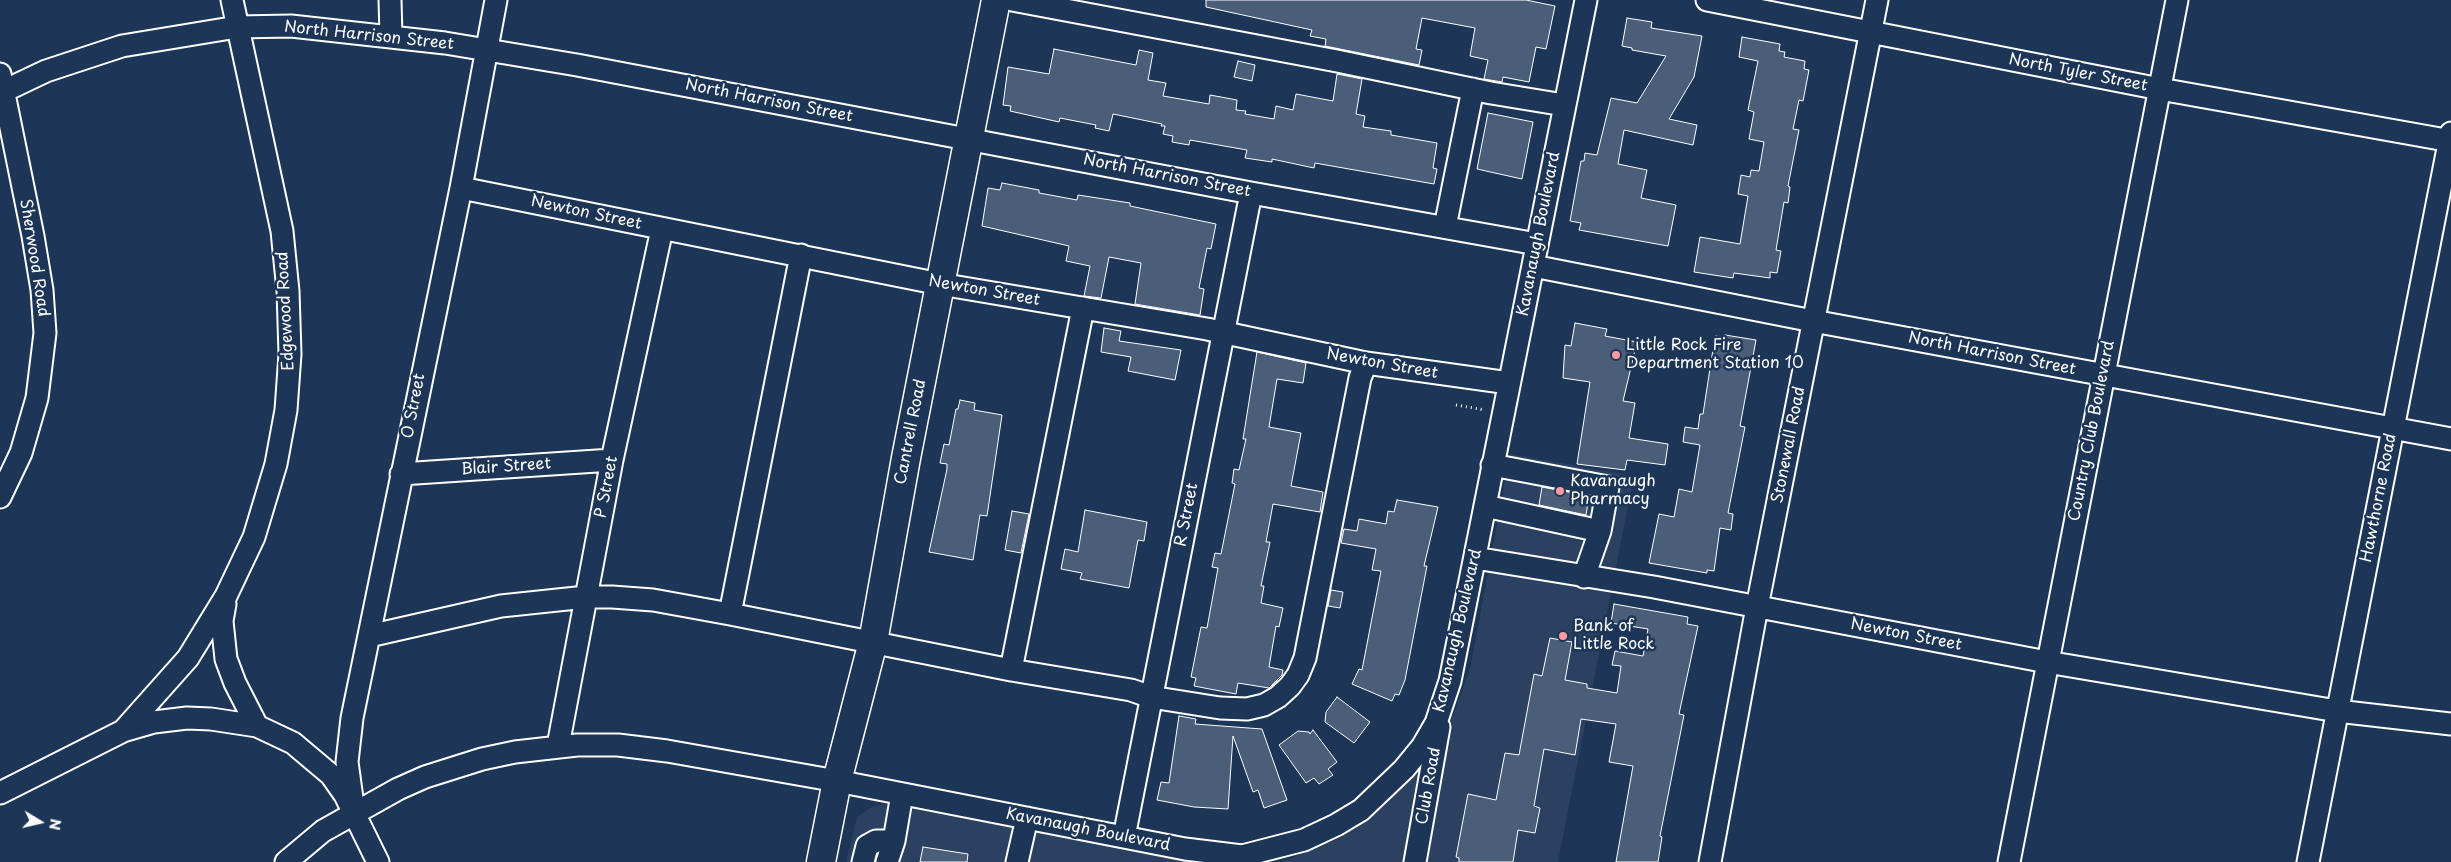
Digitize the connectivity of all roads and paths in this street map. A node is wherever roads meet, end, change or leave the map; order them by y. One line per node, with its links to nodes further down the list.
1 (232, 0): 10 (street, Edgewood Road)
2 (390, 0): 12 (street)
3 (496, 0): 13 (street, O Street)
4 (996, 0): 18 (main road, Cantrell Road)
5 (1012, 0): 15 (street)
6 (1586, 0): 17 (street, Kavanaugh Boulevard)
7 (1707, 0): 11 (street, North Tyler Street)
8 (1877, 0): 11 (street, Stonewall Road)
9 (2177, 0): 16 (street, Country Club Boulevard)
10 (237, 28): 12 (street, North Harrison Street); 14 (street, North Harrison Street); 46 (street, Edgewood Road)
11 (1871, 32): 16 (street, North Tyler Street); 29 (street, Stonewall Road)
12 (391, 36): 13 (street, North Harrison Street)
13 (486, 51): 18 (street, North Harrison Street); 20 (street, O Street)
14 (2, 83): 41 (street, Sherwood Road)
15 (1473, 89): 17 (street); 22 (street)
16 (2160, 89): 19 (street, North Tyler Street); 32 (street, Country Club Boulevard)
17 (1564, 105): 24 (street, Kavanaugh Boulevard)
18 (970, 138): 21 (street, North Harrison Street); 27 (main road, Cantrell Road)
19 (2451, 138): 36 (street, Hawthorne Road)
20 (461, 188): 23 (street, Newton Street); 40 (street, O Street)
21 (1251, 193): 22 (street, North Harrison Street); 30 (street, R Street)
22 (1445, 227): 24 (street, North Harrison Street)
23 (662, 228): 25 (street, Newton Street); 38 (street, P Street)
24 (1537, 244): 26 (street, Kavanaugh Boulevard)
25 (801, 255): 27 (street, Newton Street); 49 (street)
26 (1533, 266): 29 (street, North Harrison Street); 33 (street, Kavanaugh Boulevard)
27 (940, 284): 28 (street, Newton Street); 51 (main road, Cantrell Road)
28 (1083, 308): 30 (street, Newton Street); 53 (street)
29 (1813, 321): 32 (street, North Harrison Street); 48 (street, Stonewall Road)
30 (1223, 333): 31 (street, Newton Street); 54 (street, R Street)
31 (1366, 363): 33 (street, Newton Street); 54 (street)
32 (2102, 375): 36 (street, North Harrison Street); 52 (street, Country Club Boulevard)
33 (1509, 383): 35 (street, Kavanaugh Boulevard)
34 (1456, 405): 35 (path)
35 (1502, 413): 39 (street, Kavanaugh Boulevard)
36 (2393, 428): 37 (street, North Harrison Street); 56 (street, Hawthorne Road)
37 (2451, 438)
38 (612, 460): 40 (street, Blair Street); 47 (street, P Street)
39 (1492, 465): 42 (street, Kavanaugh Boulevard); 43 (street)
40 (401, 474): 50 (street, O Street)
41 (0, 497)
42 (1485, 506): 43 (street); 44 (street, Kavanaugh Boulevard)
43 (1600, 531): 45 (street)
44 (1475, 558): 45 (street, Newton Street); 55 (street, Kavanaugh Boulevard)
45 (1584, 577): 48 (street, Newton Street)
46 (226, 596): 58 (street); 59 (street, Edgewood Road)
47 (586, 597): 49 (street); 50 (street); 60 (street, P Street)
48 (1758, 607): 52 (street, Newton Street); 77 (street, Stonewall Road)
49 (730, 614): 51 (street)
50 (369, 636): 64 (street, O Street)
51 (872, 642): 53 (street); 61 (main road, Cantrell Road)
52 (2048, 662): 56 (street, Newton Street); 78 (street, Country Club Boulevard)
53 (1011, 670): 54 (street)
54 (1151, 697): 66 (street, R Street)
55 (1441, 710): 68 (street, Kavanaugh Boulevard); 76 (street, Club Road)
56 (2337, 712): 57 (street, Newton Street); 79 (street, Hawthorne Road)
57 (2451, 724)
58 (257, 726): 59 (street); 64 (street)
59 (123, 731): 62 (street)
60 (558, 746): 61 (street, Kavanaugh Boulevard); 64 (street, Kavanaugh Boulevard)
61 (837, 782): 63 (street, Kavanaugh Boulevard); 71 (main road, Cantrell Road)
62 (0, 793)
63 (902, 794): 65 (street, Kavanaugh Boulevard); 67 (street)
64 (354, 813): 69 (street, Kavanaugh Boulevard); 70 (street)
65 (1027, 818): 66 (street, Kavanaugh Boulevard); 74 (street)
66 (1124, 836): 68 (street, Kavanaugh Boulevard)
67 (889, 848): 72 (street); 73 (street)
68 (1242, 856): 75 (street)
69 (286, 862)
70 (378, 862)
71 (821, 862)
72 (863, 862)
73 (877, 862)
74 (1018, 862)
75 (1269, 862)
76 (1415, 862)
77 (1710, 862)
78 (2009, 862)
79 (2308, 862)

